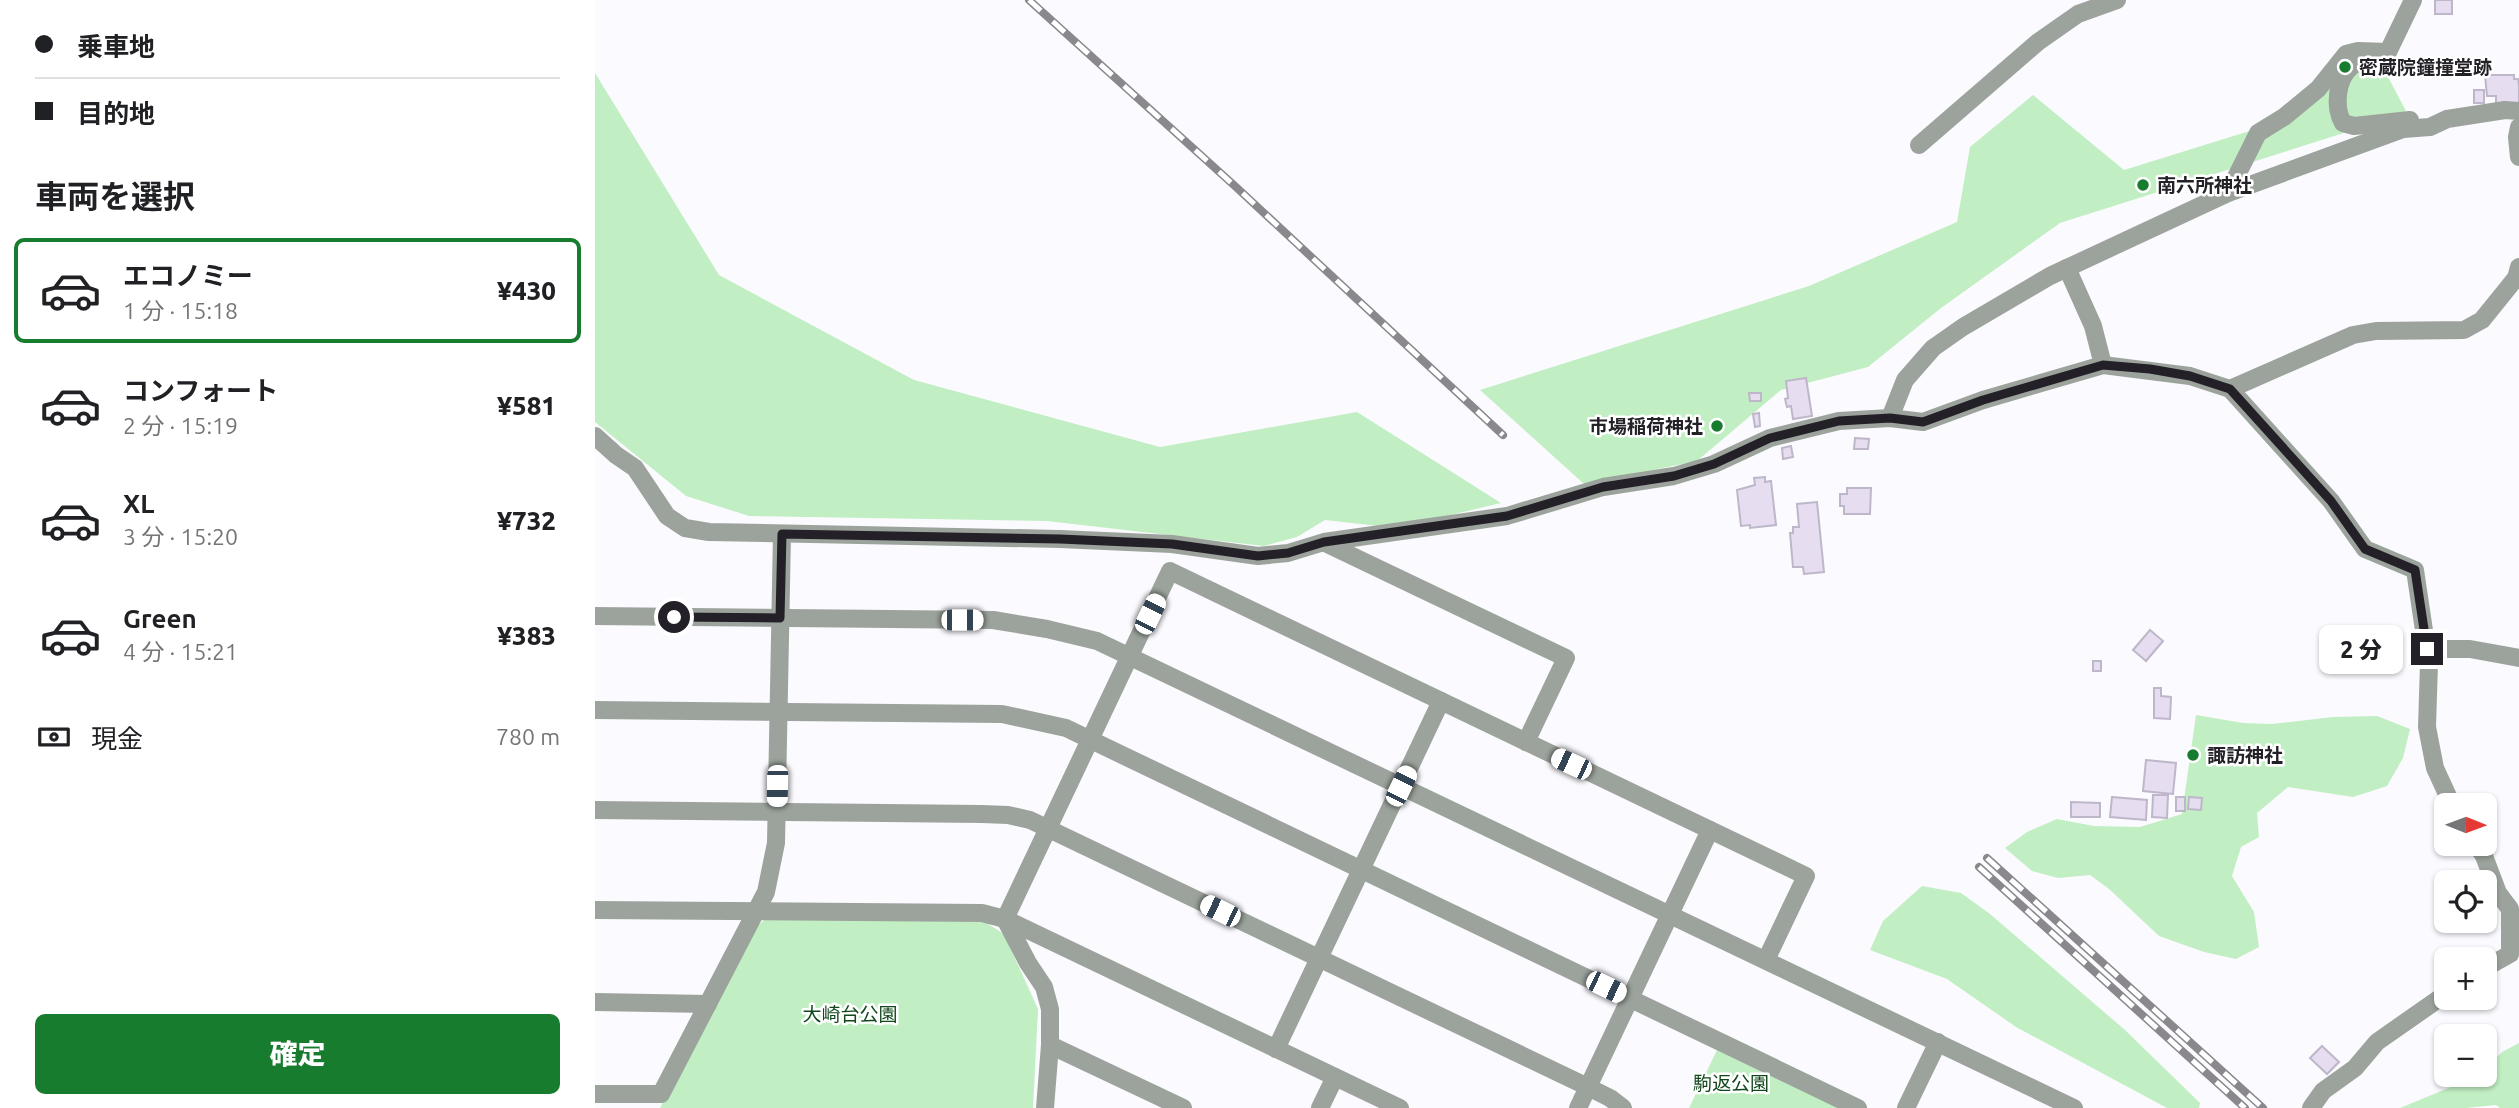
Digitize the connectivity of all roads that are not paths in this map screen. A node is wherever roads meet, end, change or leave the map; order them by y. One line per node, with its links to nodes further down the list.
1 (2117, 0): 7 (street)
2 (2413, 0): 3 (street)
3 (2384, 51): 5 (street); 9 (street)
4 (2519, 111): 5 (street)
5 (2447, 119): 9 (street)
6 (2519, 127): 8 (street)
7 (1919, 145)
8 (2519, 157)
9 (2228, 193): 10 (street)
10 (2067, 268): 12 (street); 14 (street)
11 (2517, 279): 13 (street)
12 (2103, 365): 13 (street); 14 (street)
13 (2230, 389): 20 (street)
14 (1890, 418): 17 (street)
15 (595, 436): 16 (street)
16 (782, 534): 17 (street); 19 (street)
17 (1324, 542): 27 (street)
18 (595, 616): 19 (street)
19 (780, 618): 21 (street); 25 (street)
20 (2427, 649): 22 (street); 29 (street)
21 (1130, 656): 23 (street); 26 (street); 28 (street)
22 (2519, 659)
23 (1441, 701): 27 (street); 28 (street)
24 (595, 710): 25 (street)
25 (779, 711): 26 (street); 31 (street)
26 (1090, 740): 32 (street); 35 (street)
27 (1527, 742): 33 (street)
28 (1401, 786): 35 (street); 39 (street)
29 (2446, 793)
30 (595, 810): 31 (street)
31 (777, 811): 32 (street); 38 (street)
32 (1048, 829): 40 (street); 41 (street)
33 (1710, 830): 39 (street); 42 (street)
34 (2484, 856): 36 (street)
35 (1361, 870): 41 (street); 44 (street)
36 (2515, 909): 43 (street)
37 (595, 910): 38 (street)
38 (757, 911): 40 (street); 47 (street)
39 (1670, 914): 42 (street); 44 (street)
40 (1005, 919): 49 (street); 50 (street)
41 (1319, 958): 50 (street); 52 (street)
42 (1766, 960): 48 (street)
43 (2497, 961)
44 (1630, 999): 52 (street); 62 (street)
45 (595, 1002): 47 (street)
46 (2434, 1002): 55 (street)
47 (708, 1004): 54 (street)
48 (1938, 1042): 63 (street); 64 (street)
49 (1050, 1045): 56 (street); 57 (street)
50 (1276, 1049): 51 (street)
51 (1335, 1077): 58 (street); 59 (street)
52 (1588, 1087): 60 (street); 61 (street)
53 (595, 1094): 54 (street)
54 (660, 1101)
55 (2315, 1102): 65 (street)
56 (1045, 1108)
57 (1183, 1108)
58 (1320, 1108)
59 (1400, 1108)
60 (1578, 1108)
61 (1623, 1108)
62 (1858, 1108)
63 (1906, 1108)
64 (2074, 1108)
65 (2333, 1108)

